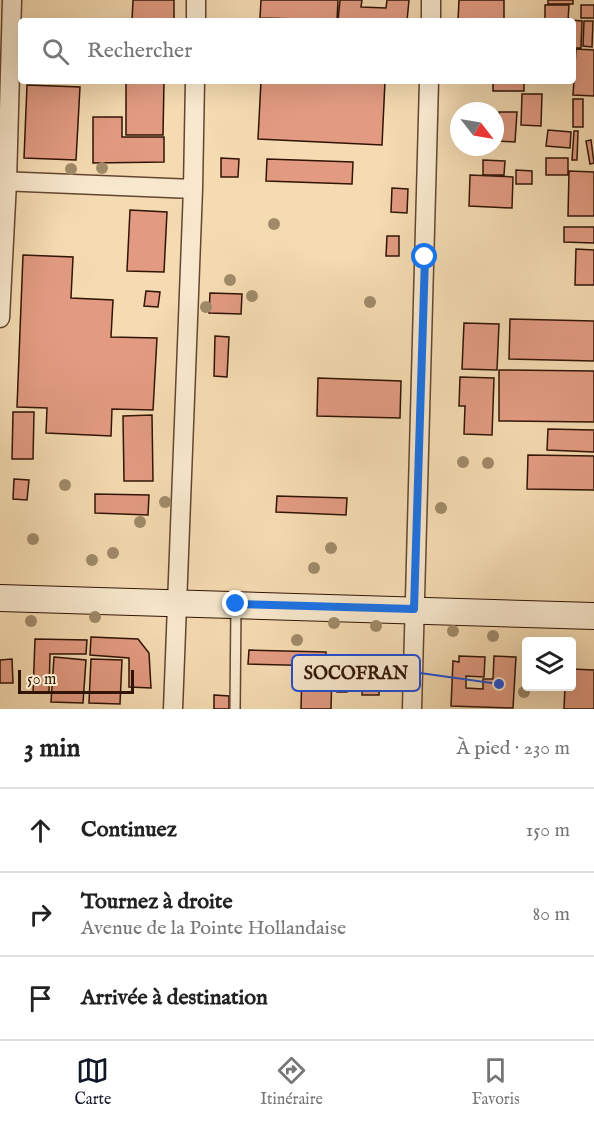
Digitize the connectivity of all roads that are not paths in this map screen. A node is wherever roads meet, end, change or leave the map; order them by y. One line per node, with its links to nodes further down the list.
1 (12, 0): 8 (street)
2 (196, 0): 4 (street)
3 (431, 0): 5 (street)
4 (196, 18)
5 (431, 18)
6 (195, 84): 9 (street)
7 (429, 84): 14 (street)
8 (4, 181): 9 (street); 10 (street)
9 (193, 189): 12 (street)
10 (0, 318)
11 (0, 597): 12 (main road)
12 (176, 602): 13 (main road); 16 (street)
13 (236, 604): 14 (main road); 17 (lane)
14 (414, 609): 15 (main road); 18 (street)
15 (594, 616)
16 (173, 709)
17 (235, 709)
18 (412, 709)

